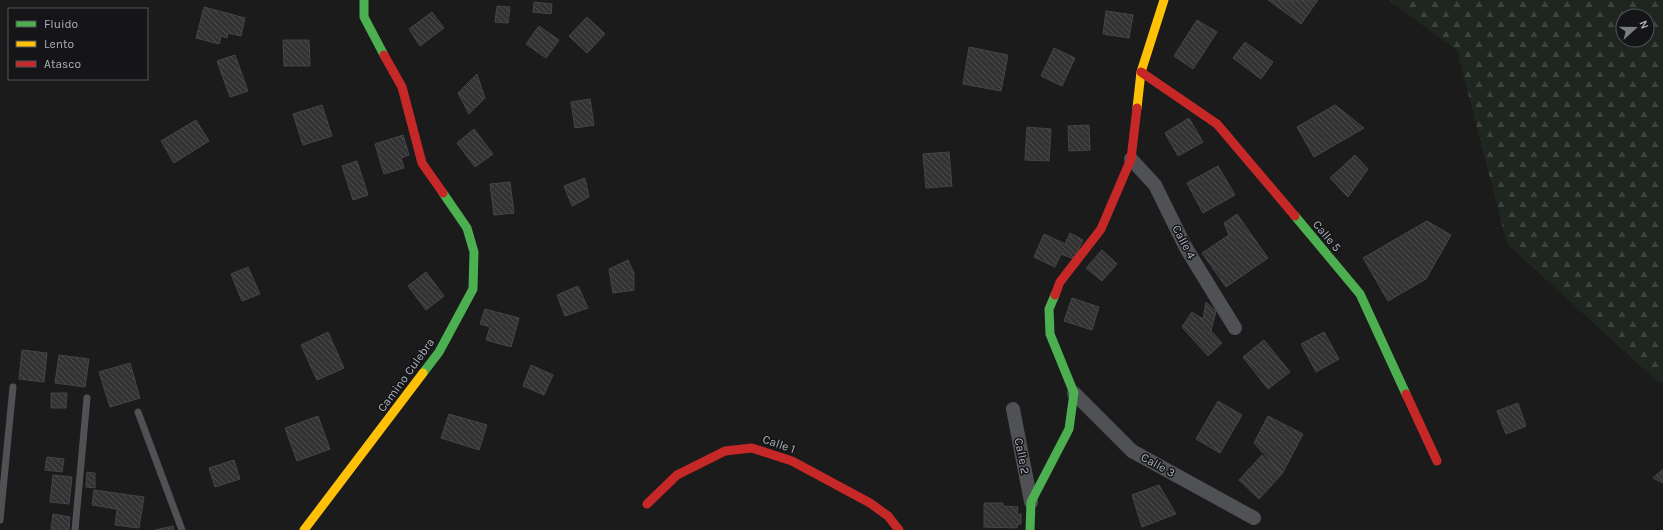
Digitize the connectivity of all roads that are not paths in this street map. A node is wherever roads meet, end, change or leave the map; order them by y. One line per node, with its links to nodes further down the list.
1 (364, 0): 18 (street, Camino Culebra)
2 (1164, 0): 3 (street)
3 (1141, 72): 4 (street); 11 (street, Calle 5)
4 (1131, 159): 5 (street, Calle 4); 7 (street)
5 (1236, 328)
6 (13, 387): 15 (lane)
7 (1074, 393): 12 (street); 14 (street, Calle 3)
8 (87, 398): 16 (lane)
9 (1013, 410): 12 (street, Calle 2)
10 (138, 412): 17 (lane)
11 (1437, 461)
12 (1031, 502): 20 (street)
13 (647, 504): 19 (street, Calle 1)
14 (1254, 518)
15 (0, 520)
16 (75, 530)
17 (182, 530)
18 (304, 530)
19 (899, 530)
20 (1030, 530)

